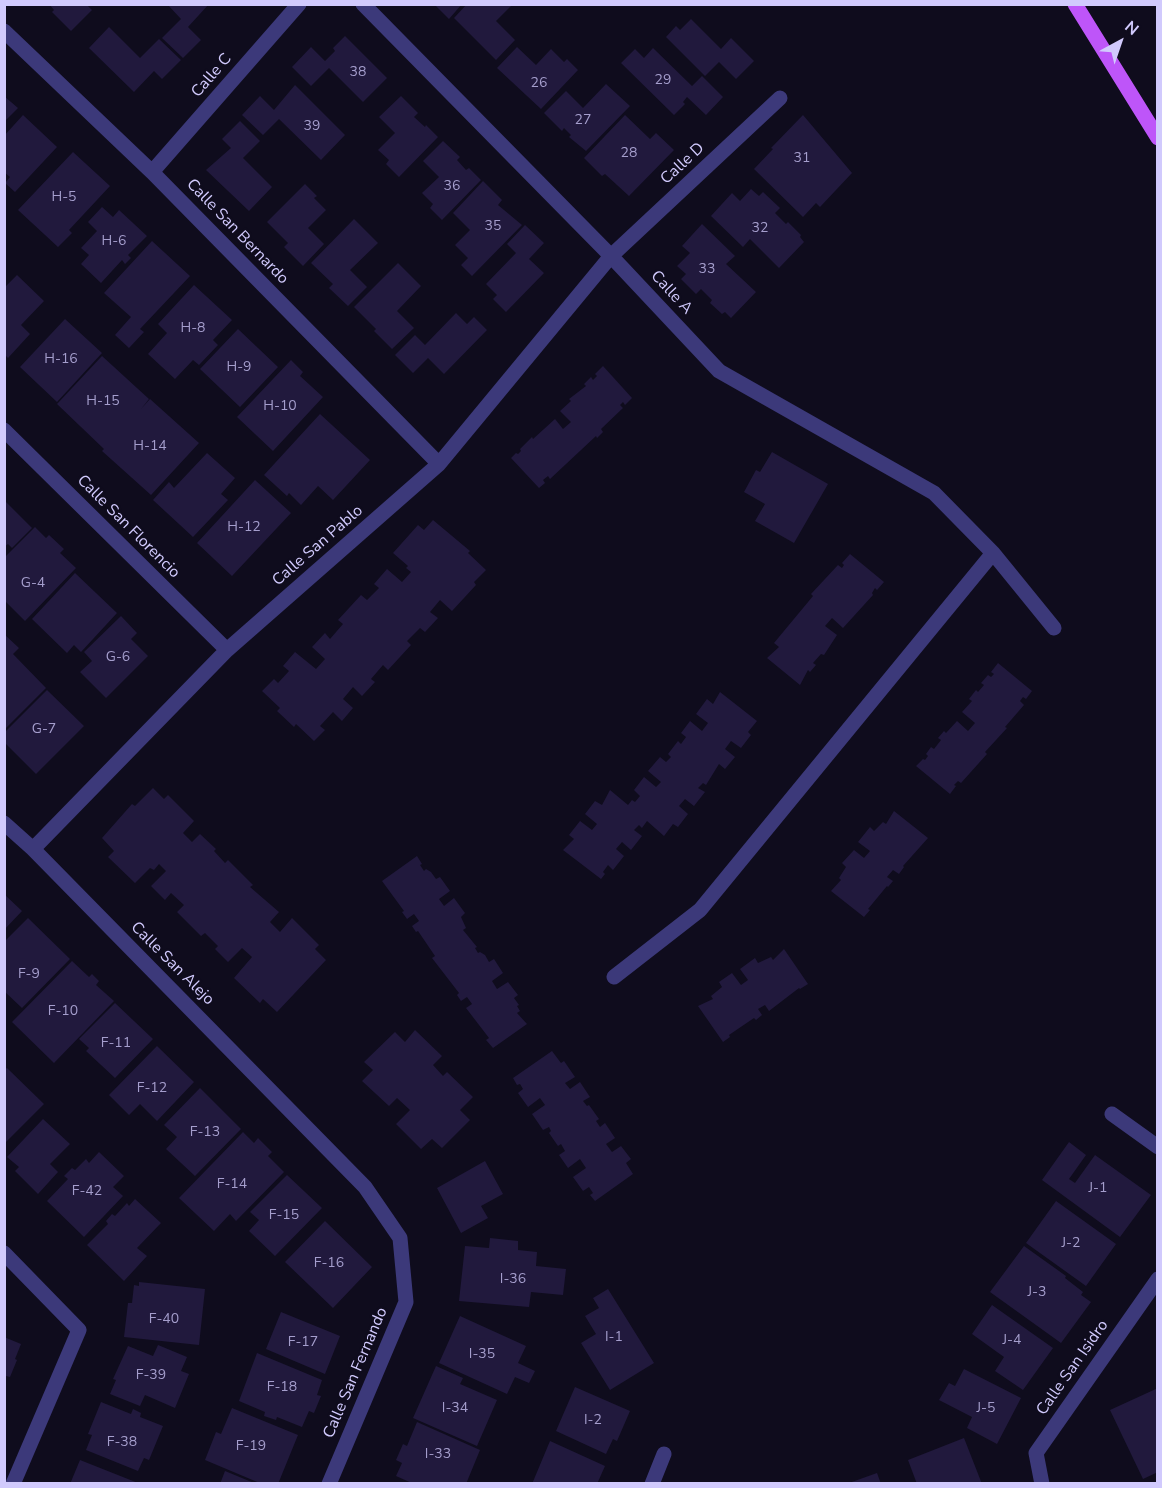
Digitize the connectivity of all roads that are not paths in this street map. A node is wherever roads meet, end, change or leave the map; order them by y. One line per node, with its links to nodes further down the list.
1 (299, 4): 7 (street, Calle C)
2 (363, 4): 8 (street, Calle A)
3 (1075, 4): 6 (main road)
4 (4, 31): 7 (street, Calle San Bernardo)
5 (780, 98): 8 (street, Calle D)
6 (1158, 138)
7 (152, 172): 10 (street, Calle San Bernardo)
8 (611, 256): 10 (street, Calle San Pablo); 11 (street, Calle A)
9 (4, 430): 13 (street, Calle San Florencio)
10 (439, 464): 13 (street, Calle San Pablo)
11 (993, 553): 12 (street, Calle A); 16 (street)
12 (1054, 628)
13 (226, 650): 15 (street, Calle San Pablo)
14 (4, 823): 15 (street, Calle San Alejo)
15 (33, 849): 19 (street, Calle San Alejo)
16 (614, 977)
17 (1112, 1114): 18 (street)
18 (1158, 1147)
19 (400, 1238): 24 (street, Calle San Fernando)
20 (4, 1253): 23 (street)
21 (1158, 1279): 26 (street, Calle San Isidro)
22 (664, 1454): 25 (street)
23 (13, 1484)
24 (329, 1484)
25 (652, 1484)
26 (1042, 1484)

